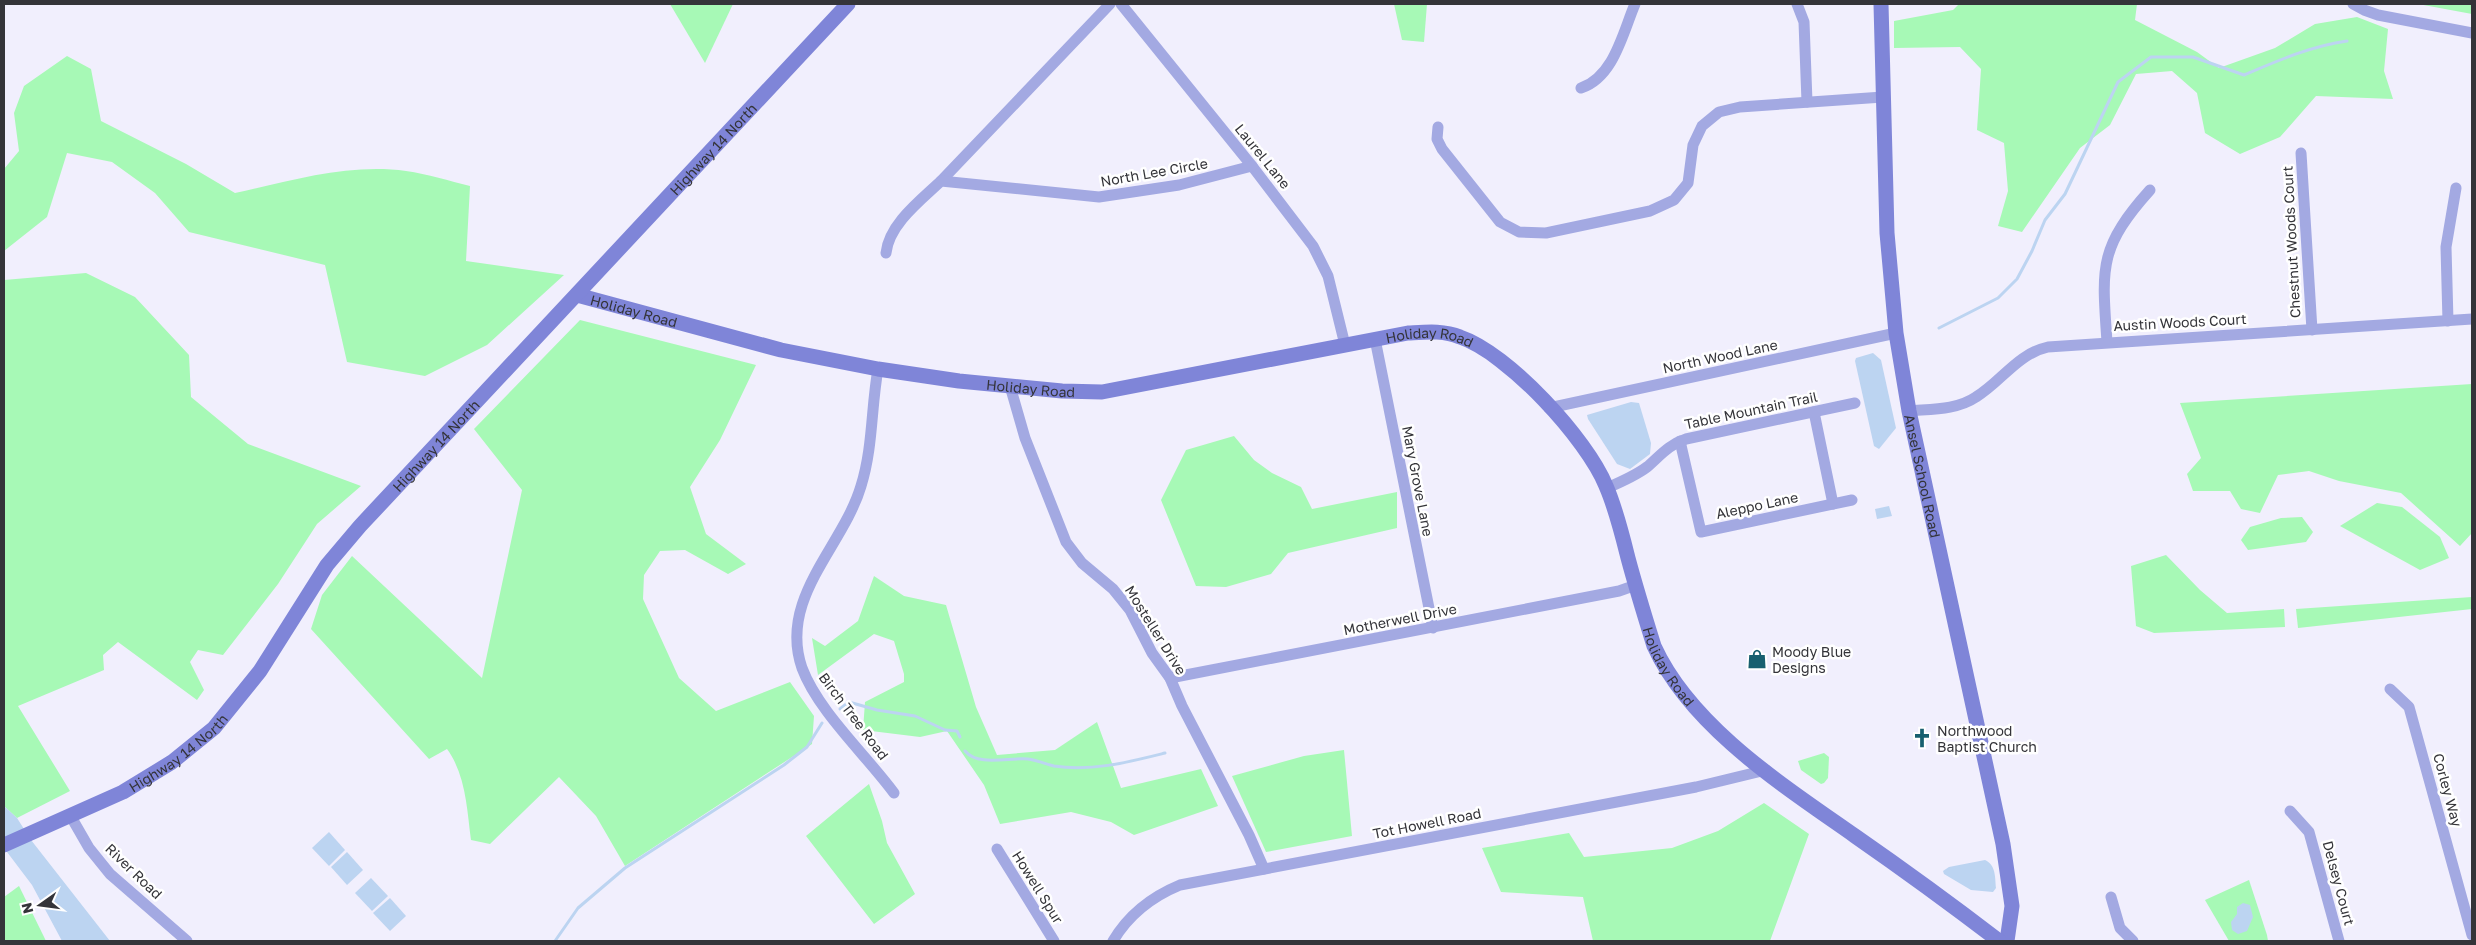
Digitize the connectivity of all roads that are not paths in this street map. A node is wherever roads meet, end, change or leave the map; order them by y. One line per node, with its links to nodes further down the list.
1 (848, 4): 19 (street, Highway 14 North)
2 (1110, 4): 15 (street)
3 (1121, 4): 14 (street, Laurel Lane)
4 (1635, 4): 9 (street)
5 (1797, 4): 11 (street)
6 (1881, 4): 10 (street, Ansel School Road)
7 (2353, 4): 8 (street)
8 (2472, 33)
9 (1582, 88)
10 (1883, 97): 11 (street); 23 (street, Ansel School Road)
11 (1807, 102): 12 (street)
12 (1438, 127)
13 (2301, 153): 22 (street, Chestnut Woods Court)
14 (1252, 166): 15 (street, North Lee Circle); 26 (street, Laurel Lane)
15 (941, 181): 18 (street)
16 (2456, 188): 21 (street)
17 (2150, 190): 25 (street)
18 (886, 253)
19 (577, 295): 27 (street, Holiday Road); 44 (street, Highway 14 North)
20 (2472, 319): 21 (street, Austin Woods Court)
21 (2448, 321): 22 (street, Austin Woods Court)
22 (2312, 330): 25 (street, Austin Woods Court)
23 (1896, 333): 30 (street, North Wood Lane); 31 (street, Ansel School Road)
24 (1375, 339): 26 (street, Holiday Road); 30 (street, Holiday Road); 38 (street, Mary Grove Lane)
25 (2107, 342): 31 (street, Austin Woods Court)
26 (1345, 345): 28 (street, Holiday Road)
27 (878, 369): 28 (street, Holiday Road); 42 (street, Birch Tree Road)
28 (1010, 386): 39 (street, Mosteller Drive)
29 (1855, 404): 32 (street, Table Mountain Trail)
30 (1549, 408): 34 (street, Holiday Road)
31 (1909, 411): 54 (street, Ansel School Road)
32 (1814, 412): 33 (street, Table Mountain Trail); 36 (street)
33 (1680, 441): 34 (street, Table Mountain Trail); 36 (street, Aleppo Lane)
34 (1607, 488): 37 (street, Holiday Road)
35 (1852, 500): 36 (street, Aleppo Lane)
36 (1833, 504)
37 (1636, 585): 38 (street, Motherwell Drive); 41 (street, Holiday Road)
38 (1433, 628): 39 (street, Motherwell Drive)
39 (1170, 678): 47 (street, Mosteller Drive)
40 (2390, 689): 49 (street, Corley Way)
41 (1766, 770): 47 (street, Tot Howell Road); 53 (street, Holiday Road)
42 (894, 793)
43 (2290, 811): 56 (street, Delsey Court)
44 (70, 815): 45 (street, Highway 14 North); 50 (street, River Road)
45 (4, 845)
46 (997, 849): 51 (street, Howell Spur)
47 (1264, 869): 52 (street, Tot Howell Road)
48 (2112, 897): 55 (street)
49 (2472, 935)
50 (187, 941)
51 (1054, 941)
52 (1114, 941)
53 (1999, 941)
54 (2007, 941)
55 (2133, 941)
56 (2339, 941)

